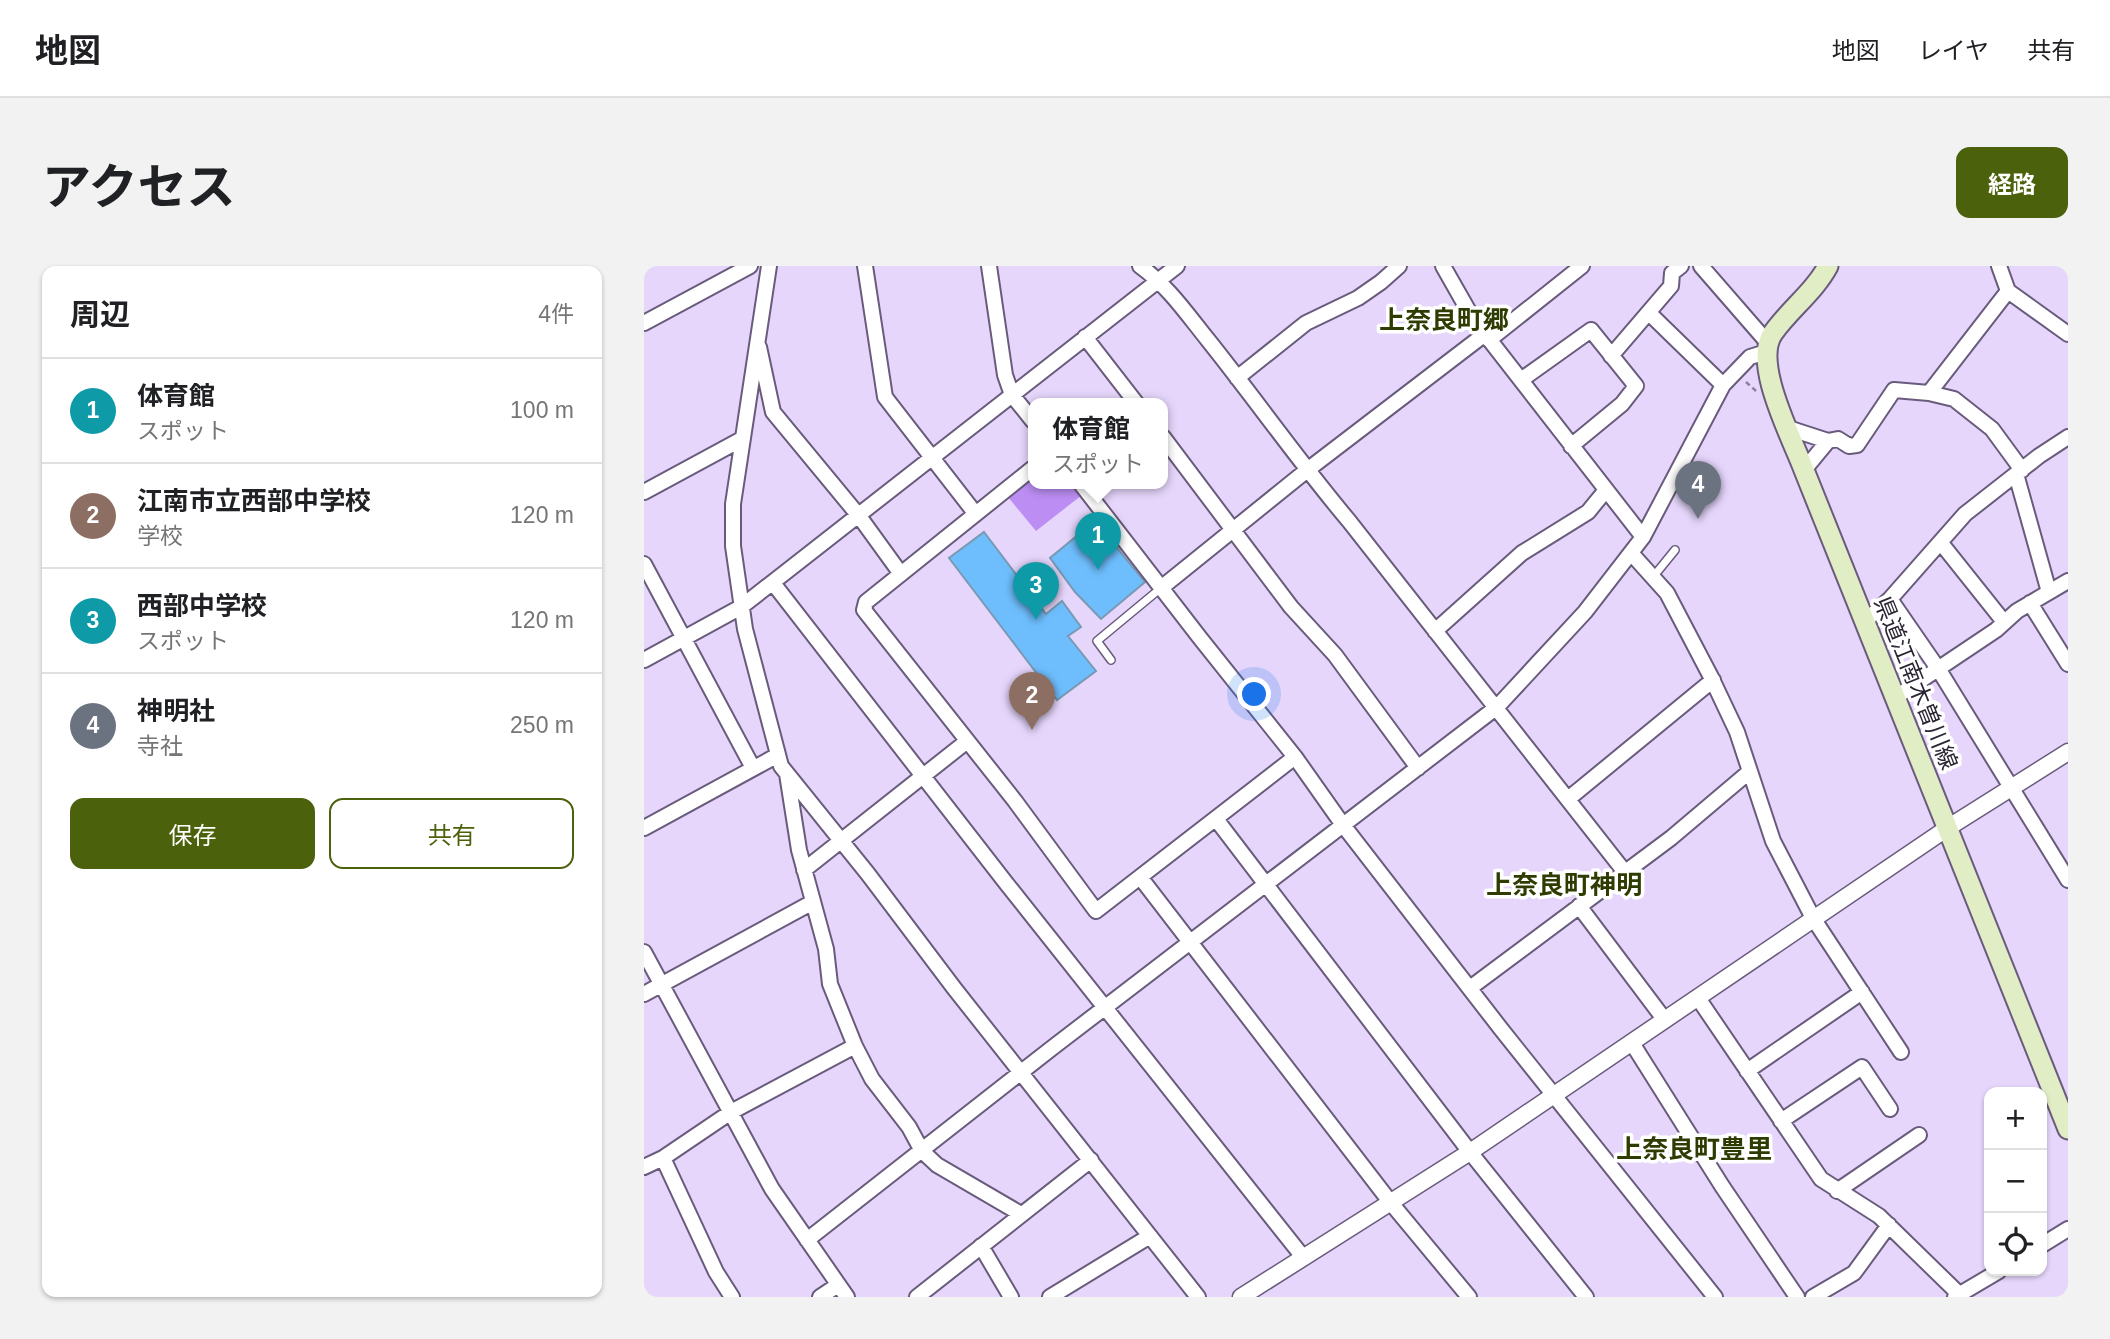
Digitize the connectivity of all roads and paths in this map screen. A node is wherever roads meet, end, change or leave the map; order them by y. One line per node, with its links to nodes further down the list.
1 (750, 266): 17 (street)
2 (769, 266): 21 (street)
3 (865, 266): 37 (street)
4 (989, 266): 28 (street)
5 (1140, 266): 14 (street)
6 (1177, 266): 14 (street)
7 (1399, 266): 24 (street)
8 (1443, 266): 20 (street)
9 (1582, 266): 20 (street)
10 (1681, 266): 16 (street)
11 (1701, 266): 22 (street)
12 (1828, 266): 22 (main road)
13 (2000, 266): 15 (street)
14 (1159, 279): 19 (street); 24 (street)
15 (2008, 291): 18 (street); 27 (street)
16 (1648, 313): 23 (street); 26 (street)
17 (644, 323)
18 (2066, 327)
19 (1085, 337): 28 (street); 29 (street)
20 (1487, 337): 25 (street); 39 (street)
21 (757, 339): 33 (street); 46 (street)
22 (1767, 348): 26 (street); 31 (main road, 県道江南木曽川線)
23 (1611, 356): 25 (street); 36 (street)
24 (1237, 377): 39 (street)
25 (1521, 380): 36 (street)
26 (1723, 385): 48 (street)
27 (1929, 393): 34 (street); 41 (street)
28 (1012, 394): 30 (street); 37 (street)
29 (1132, 398)
30 (1028, 415)
31 (1788, 428): 34 (street); 38 (main road, 県道江南木曽川線)
32 (2068, 437): 41 (street)
33 (742, 439): 44 (street); 61 (street)
34 (1828, 441): 38 (street)
35 (1168, 444): 47 (street)
36 (1571, 446): 43 (street)
37 (932, 458): 45 (street); 46 (street)
38 (1804, 470): 62 (main road, 県道江南木曽川線)
39 (1306, 471): 47 (street); 64 (street)
40 (1028, 472): 45 (street)
41 (2019, 472): 49 (street); 58 (street)
42 (1085, 489): 57 (street)
43 (1606, 490): 48 (street); 64 (street)
44 (644, 492)
45 (975, 513): 53 (street)
46 (859, 516): 53 (street); 56 (street)
47 (1233, 529): 57 (street); 78 (street)
48 (1643, 537): 51 (street)
49 (1941, 543): 59 (street); 63 (street)
50 (1675, 550): 54 (lane)
51 (1631, 553): 54 (street); 72 (street)
52 (644, 565): 65 (street)
53 (901, 574): 73 (street)
54 (1653, 577): 70 (street)
55 (2068, 581): 58 (street)
56 (773, 583): 61 (street); 81 (street)
57 (1161, 588): 67 (lane); 76 (street)
58 (2049, 592): 60 (street)
59 (1890, 599): 62 (street); 69 (street)
60 (2030, 603): 63 (street); 68 (street)
61 (741, 607): 65 (street); 75 (street)
62 (1865, 621): 71 (main road, 県道江南木曽川線)
63 (2004, 622): 69 (street)
64 (1434, 631): 72 (street)
65 (684, 637): 66 (street); 77 (street)
66 (644, 660)
67 (1111, 660)
68 (2068, 664)
69 (1939, 670): 71 (street); 82 (street)
70 (1713, 680): 79 (street); 83 (street)
71 (1896, 697): 86 (main road, 県道江南木曽川線)
72 (1497, 707): 78 (street); 83 (street)
73 (966, 742): 81 (street); 91 (street)
74 (2068, 752): 82 (street)
75 (778, 755): 77 (street); 80 (street)
76 (1296, 757): 84 (street); 85 (street)
77 (753, 768): 87 (street)
78 (1418, 768): 85 (street)
79 (1749, 772): 90 (street); 96 (street)
80 (786, 773): 88 (street); 89 (street)
81 (922, 775): 88 (street); 104 (street)
82 (2012, 787): 86 (street); 92 (street)
83 (1568, 799): 90 (street)
84 (1216, 819): 91 (street); 93 (street)
85 (1343, 825): 93 (street); 100 (street)
86 (1948, 827): 96 (street); 112 (main road, 県道江南木曽川線)
87 (644, 828)
88 (842, 842): 89 (street); 110 (street)
89 (804, 870): 94 (street)
90 (1624, 871): 95 (street)
91 (1140, 877): 97 (street)
92 (2068, 880)
93 (1266, 885): 97 (street); 119 (street)
94 (813, 902): 99 (street); 107 (street)
95 (1579, 905): 100 (street); 105 (street)
96 (1814, 918): 101 (street); 103 (street)
97 (1191, 942): 104 (street); 124 (street)
98 (644, 952): 99 (street)
99 (662, 984): 102 (street); 114 (street)
100 (1470, 988): 111 (street)
101 (1862, 992): 108 (street); 109 (street)
102 (644, 993)
103 (1698, 998): 105 (street); 109 (street)
104 (1106, 1007): 110 (street); 132 (street)
105 (1664, 1019): 106 (street)
106 (1632, 1043): 111 (street); 146 (street)
107 (855, 1046): 114 (street); 118 (street)
108 (1901, 1052)
109 (1747, 1071): 115 (street)
110 (1021, 1072): 118 (street); 121 (street)
111 (1554, 1096): 119 (street); 145 (street)
112 (2064, 1104): 116 (main road, 県道江南木曽川線)
113 (1890, 1109): 115 (street)
114 (731, 1112): 120 (street); 129 (street)
115 (1781, 1121): 123 (street)
116 (2068, 1129)
117 (1920, 1135): 123 (street)
118 (922, 1151): 125 (street); 129 (street)
119 (1471, 1152): 124 (street); 144 (street)
120 (663, 1158): 122 (street); 136 (street)
121 (1091, 1160): 125 (street); 128 (street)
122 (644, 1167)
123 (1837, 1191): 126 (street)
124 (1391, 1203): 132 (street); 143 (street)
125 (1021, 1214): 131 (street)
126 (1889, 1225): 135 (street); 147 (street)
127 (2068, 1229): 130 (street)
128 (1150, 1236): 140 (street); 141 (street)
129 (807, 1240): 134 (street)
130 (2047, 1242)
131 (981, 1246): 138 (street); 139 (street)
132 (1303, 1257): 142 (street)
133 (1991, 1276): 135 (street)
134 (842, 1291): 137 (street)
135 (1957, 1296)
136 (733, 1297)
137 (820, 1297)
138 (917, 1297)
139 (1011, 1297)
140 (1050, 1297)
141 (1198, 1297)
142 (1241, 1297)
143 (1469, 1297)
144 (1586, 1297)
145 (1715, 1297)
146 (1797, 1297)
147 (1813, 1297)

